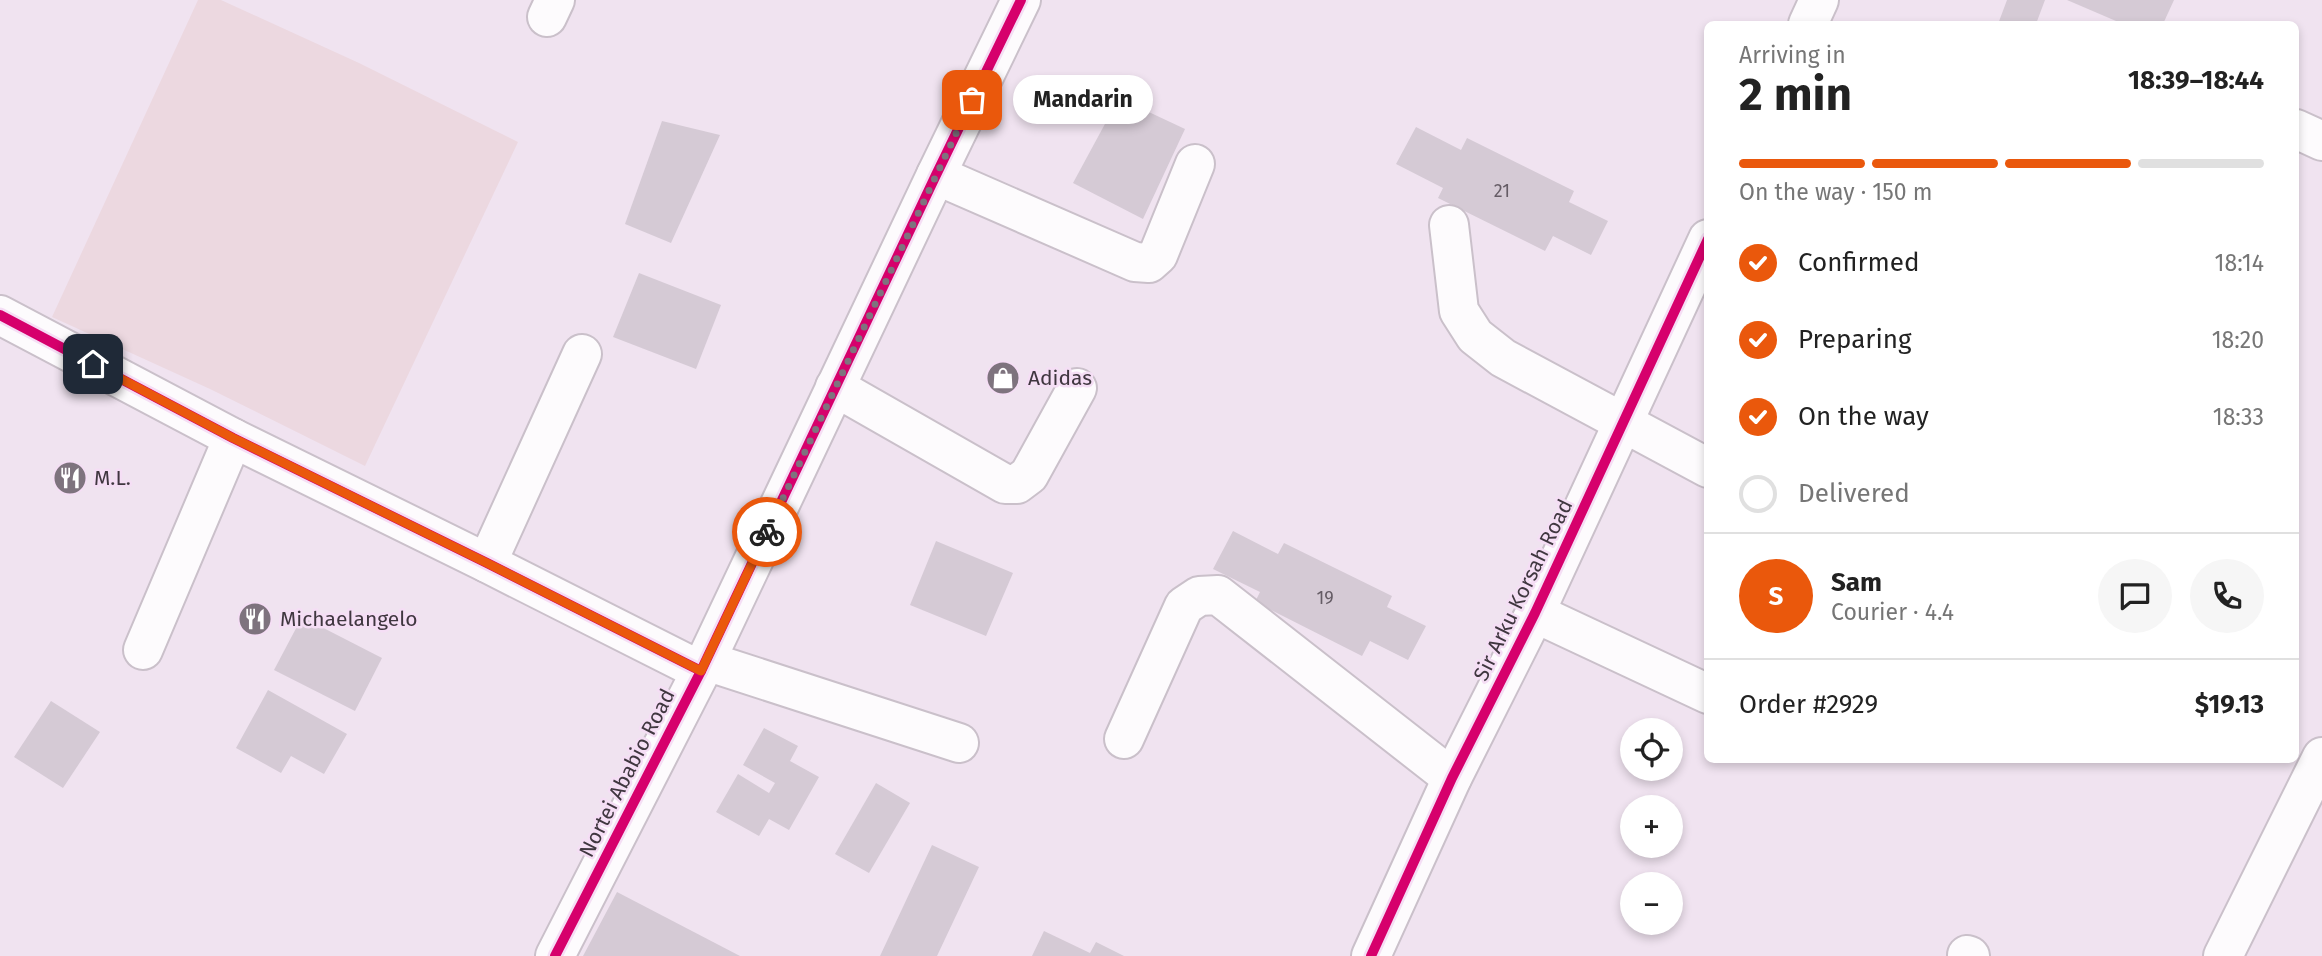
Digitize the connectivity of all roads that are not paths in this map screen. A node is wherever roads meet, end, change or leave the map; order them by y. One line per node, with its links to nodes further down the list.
1 (1021, 0): 7 (street, Nortei Ababio Road)
2 (1819, 0): 3 (street)
3 (1809, 21)
4 (2299, 130): 5 (street)
5 (2322, 141)
6 (1195, 164): 7 (street)
7 (936, 175): 13 (street, Nortei Ababio Road)
8 (1449, 225): 15 (street)
9 (1704, 258): 10 (street, Sir Arku Korsah Road)
10 (1695, 300): 15 (street, Sir Arku Korsah Road)
11 (0, 315): 16 (street)
12 (582, 354): 18 (street)
13 (835, 387): 14 (street); 21 (street, Nortei Ababio Road)
14 (1077, 388)
15 (1623, 423): 17 (street); 19 (street, Sir Arku Korsah Road)
16 (233, 438): 18 (street); 20 (street)
17 (1704, 466)
18 (487, 563): 21 (street)
19 (1535, 613): 22 (street); 26 (street, Sir Arku Korsah Road)
20 (143, 650)
21 (704, 666): 24 (street); 27 (street, Nortei Ababio Road)
22 (1704, 692)
23 (1124, 738): 26 (street)
24 (959, 743)
25 (2322, 757): 29 (street)
26 (1452, 778): 28 (street, Sir Arku Korsah Road)
27 (555, 956)
28 (1371, 956)
29 (2223, 956)

